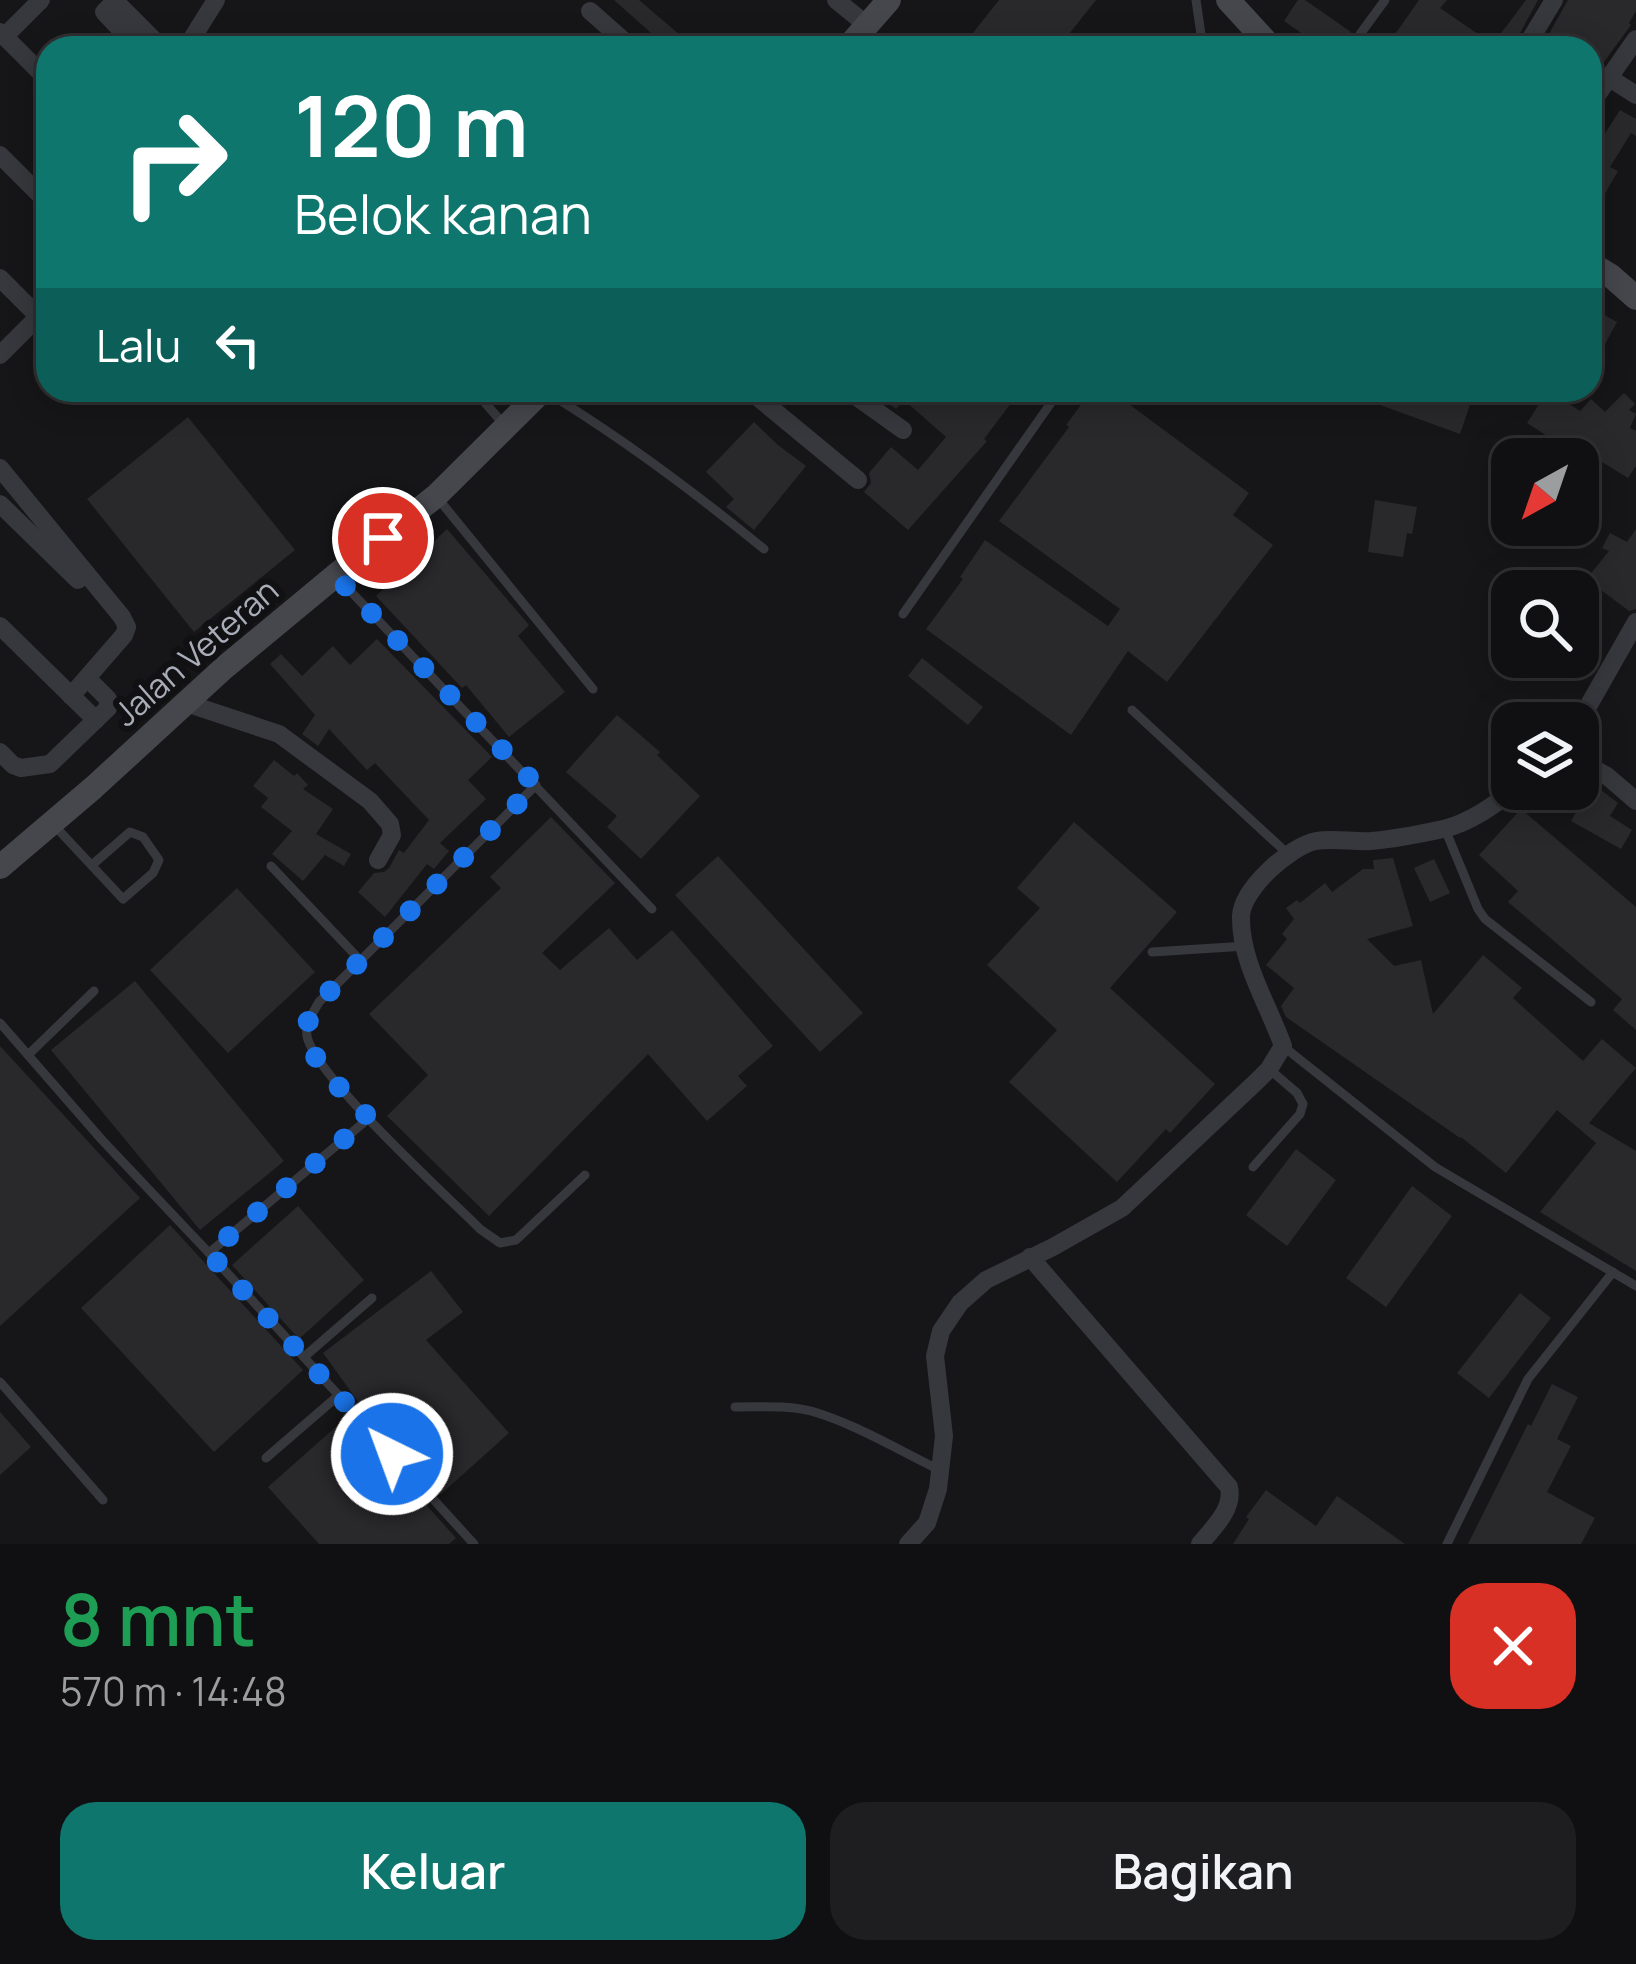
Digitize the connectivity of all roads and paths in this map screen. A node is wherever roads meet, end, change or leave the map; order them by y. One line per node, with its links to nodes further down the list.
1 (41, 0): 11 (street)
2 (216, 0): 14 (street)
3 (836, 0): 10 (street)
4 (889, 0): 10 (main road)
5 (1196, 0): 17 (lane)
6 (1228, 0): 18 (main road)
7 (1385, 0): 19 (lane)
8 (1555, 0): 20 (street)
9 (590, 11): 15 (street)
10 (868, 26): 16 (main road)
11 (2, 34): 22 (street)
12 (127, 36): 13 (street)
13 (150, 36)
14 (194, 36)
15 (618, 36)
16 (858, 36)
17 (1201, 36)
18 (1262, 36)
19 (1359, 36)
20 (1532, 36)
21 (1636, 39): 23 (street)
22 (36, 68)
23 (1611, 79): 24 (street); 25 (street)
24 (1602, 90)
25 (1636, 95)
26 (0, 155): 27 (street)
27 (36, 191)
28 (1602, 270): 30 (main road)
29 (0, 278): 31 (street)
30 (1636, 298)
31 (36, 306)
32 (36, 319): 33 (street)
33 (0, 356)
34 (485, 402): 40 (lane)
35 (531, 402): 40 (main road, Jalan Veteran)
36 (561, 402): 46 (lane)
37 (764, 402): 43 (street)
38 (864, 402): 41 (street)
39 (1052, 402): 48 (lane)
40 (507, 427): 44 (main road, Jalan Veteran)
41 (903, 430)
42 (0, 468): 51 (street)
43 (858, 480)
44 (436, 496): 47 (main road, Jalan Veteran); 53 (lane)
45 (0, 504): 51 (street)
46 (764, 549)
47 (335, 575): 56 (main road, Jalan Veteran); 61 (lane)
48 (903, 614)
49 (1636, 622): 55 (street)
50 (0, 626): 54 (street)
51 (127, 627): 52 (street)
52 (87, 678): 54 (street); 58 (street)
53 (593, 688)
54 (71, 696): 58 (street)
55 (1591, 702)
56 (186, 703): 64 (main road, Jalan Veteran); 67 (street)
57 (1132, 710): 66 (lane)
58 (96, 720): 59 (street)
59 (6, 758)
60 (1599, 772): 62 (street)
61 (536, 785): 71 (lane); 74 (lane)
62 (1636, 801)
63 (1491, 805): 65 (street)
64 (52, 823): 68 (lane); 70 (main road, Jalan Veteran)
65 (1445, 829): 66 (street); 76 (lane)
66 (1289, 854): 72 (street)
67 (378, 860)
68 (92, 865): 68 (lane)
69 (271, 866): 74 (lane)
70 (0, 867)
71 (652, 908)
72 (1246, 946): 73 (lane); 78 (street)
73 (1152, 952)
74 (360, 960): 81 (lane)
75 (94, 991): 79 (lane)
76 (1591, 1002)
77 (0, 1024): 79 (lane)
78 (1282, 1046): 80 (street); 86 (lane)
79 (28, 1055): 84 (lane)
80 (1269, 1069): 82 (lane); 85 (street)
81 (369, 1118): 83 (lane); 84 (lane)
82 (1253, 1167)
83 (585, 1175)
84 (209, 1253): 89 (lane)
85 (1030, 1257): 94 (street); 98 (street)
86 (1613, 1272): 87 (lane); 99 (lane)
87 (1636, 1286)
88 (372, 1298): 89 (lane)
89 (304, 1357): 91 (lane)
90 (0, 1382): 95 (lane)
91 (339, 1395): 93 (lane); 96 (lane)
92 (735, 1407): 94 (lane)
93 (266, 1458)
94 (940, 1470): 97 (street)
95 (103, 1500)
96 (471, 1543)
97 (908, 1544)
98 (1201, 1544)
99 (1448, 1544)

